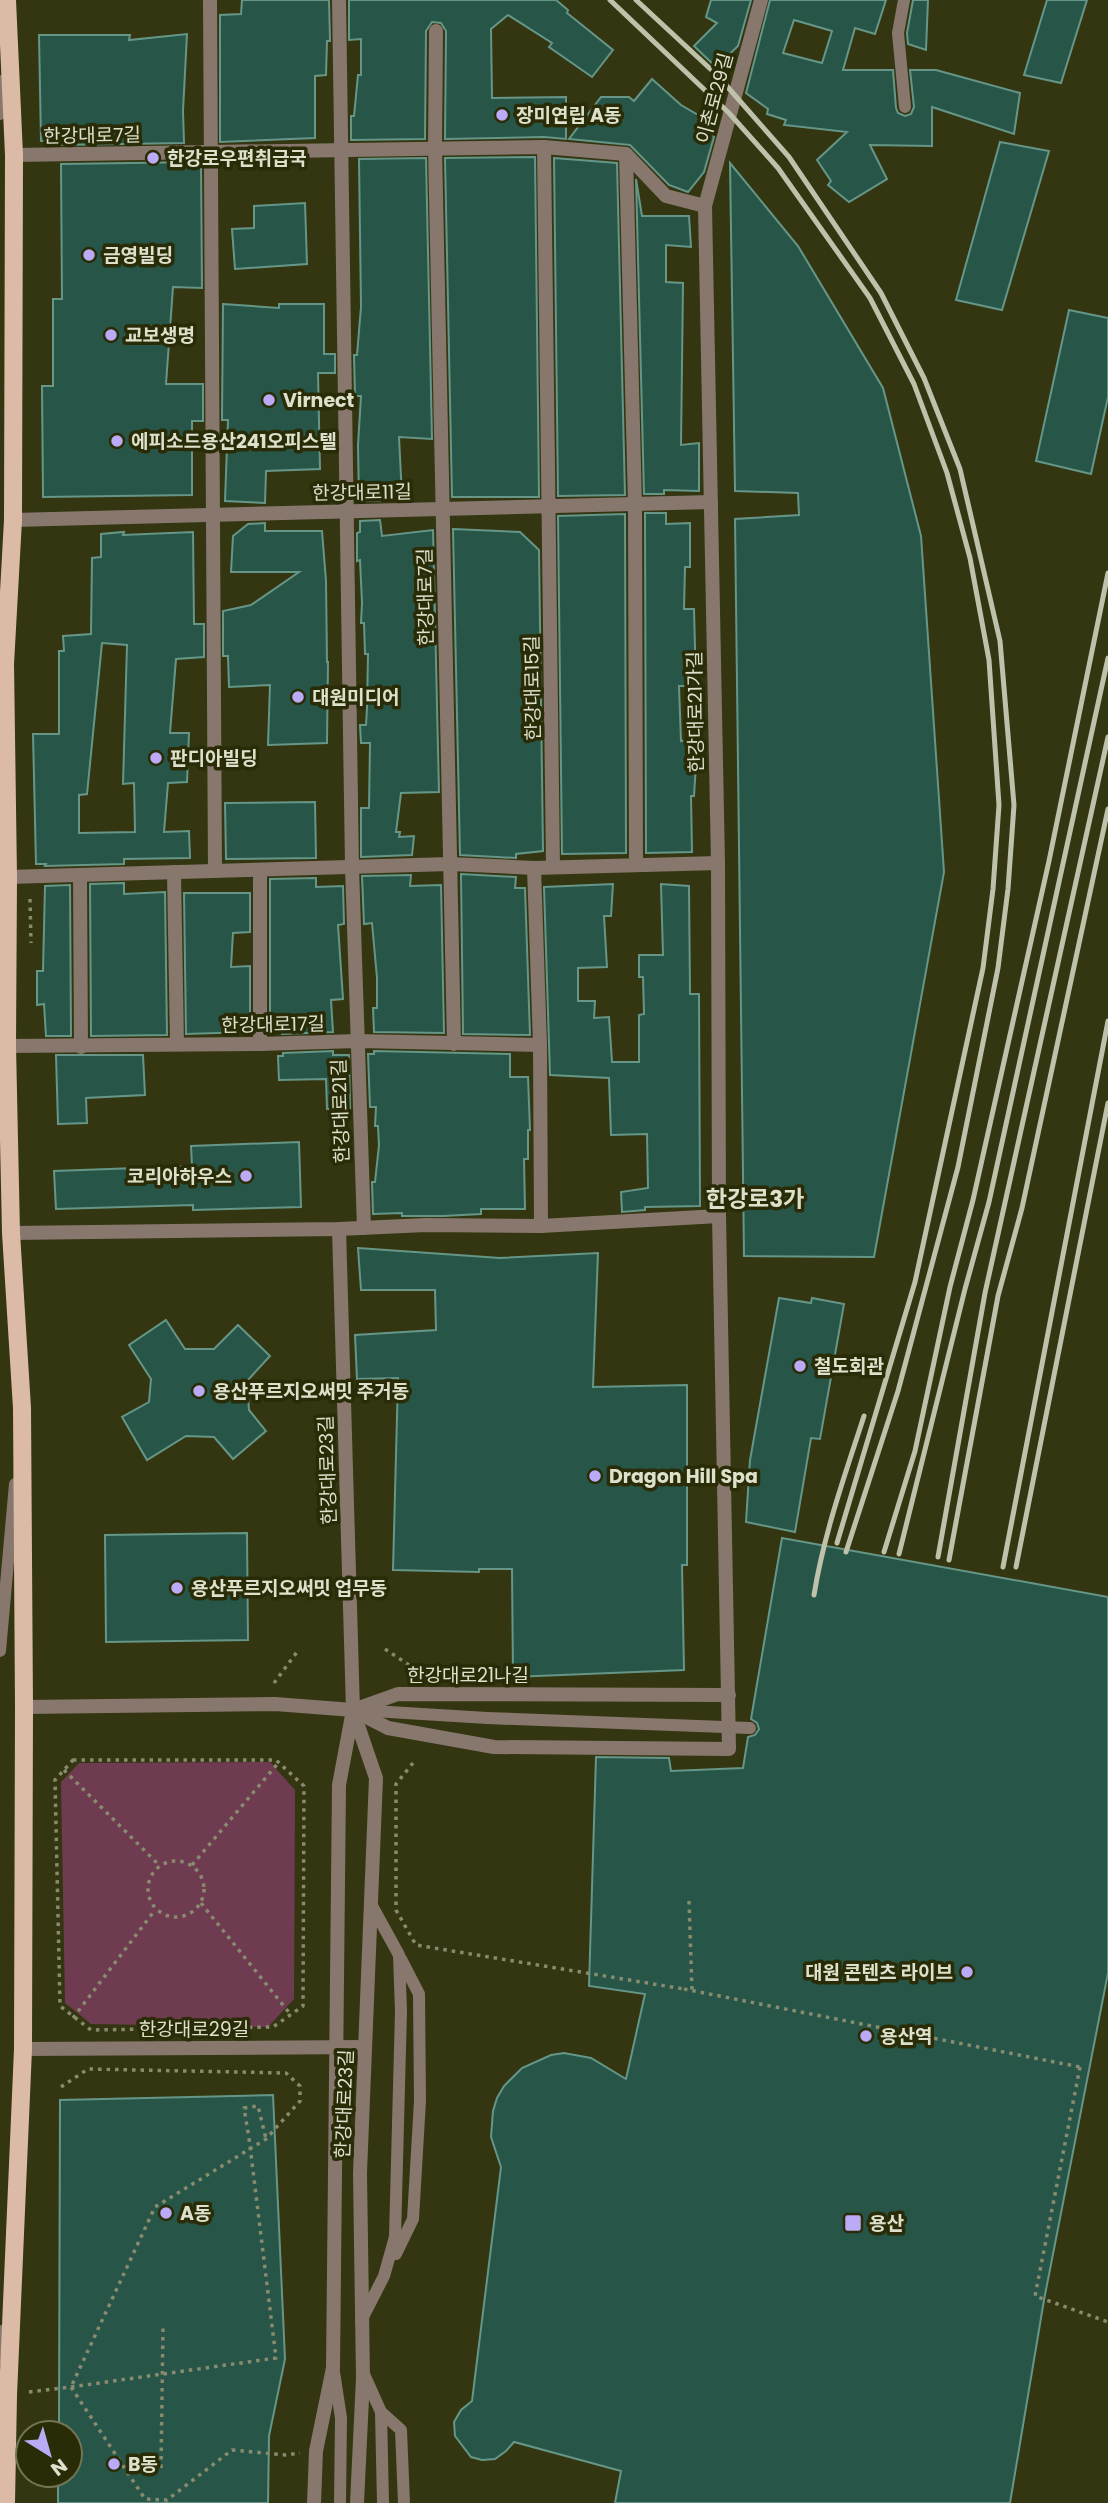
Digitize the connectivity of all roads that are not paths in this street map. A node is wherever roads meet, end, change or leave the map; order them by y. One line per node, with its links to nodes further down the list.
1 (7, 0): 7 (main road)
2 (210, 0): 13 (street)
3 (339, 0): 12 (street)
4 (761, 0): 16 (street, 이촌로29길)
5 (904, 0): 8 (lane)
6 (436, 31): 11 (street, 한강대로7길)
7 (9, 50): 9 (lane); 15 (main road)
8 (905, 107)
9 (0, 114)
10 (544, 147): 11 (street, 한강대로7길); 14 (street, 한강대로7길); 19 (street)
11 (435, 148): 12 (street, 한강대로7길); 20 (street, 한강대로7길)
12 (340, 150): 13 (street, 한강대로7길); 21 (street)
13 (212, 153): 15 (street, 한강대로7길); 22 (street)
14 (626, 154): 16 (street); 18 (street)
15 (14, 155): 23 (main road)
16 (705, 206): 17 (street, 한강대로21가길)
17 (711, 502): 18 (street, 한강대로11길); 26 (street, 한강대로21가길)
18 (635, 504): 19 (street, 한강대로11길); 28 (street)
19 (548, 508): 20 (street, 한강대로11길); 30 (street, 한강대로15길)
20 (442, 509): 21 (street, 한강대로11길); 27 (street, 한강대로7길)
21 (347, 512): 22 (street, 한강대로11길); 29 (street)
22 (212, 515): 23 (street, 한강대로11길); 33 (street)
23 (13, 520): 25 (main road)
24 (0, 632): 25 (lane)
25 (5, 664): 36 (main road)
26 (718, 863): 28 (street); 44 (street, 한강대로21가길)
27 (450, 864): 29 (street); 31 (street); 40 (street, 한강대로7길)
28 (636, 865): 30 (street)
29 (352, 867): 32 (street); 37 (street, 한강대로21길)
30 (553, 867): 31 (street)
31 (534, 868): 41 (street)
32 (260, 870): 33 (street); 39 (street)
33 (215, 871): 34 (street)
34 (174, 872): 35 (street); 38 (street)
35 (80, 875): 36 (street); 43 (street)
36 (8, 877): 42 (main road)
37 (357, 1041): 39 (street, 한강대로17길); 40 (street, 한강대로17길); 46 (street, 한강대로21길)
38 (177, 1044): 39 (street, 한강대로17길); 43 (street, 한강대로17길)
39 (260, 1044)
40 (454, 1044): 41 (street, 한강대로17길)
41 (540, 1045): 45 (street)
42 (7, 1046): 43 (street, 한강대로17길); 48 (main road)
43 (81, 1046)
44 (719, 1216): 45 (street); 51 (street)
45 (541, 1226): 46 (street)
46 (364, 1228): 47 (street)
47 (339, 1229): 48 (street); 53 (street, 한강대로23길)
48 (5, 1233): 49 (main road)
49 (22, 1408): 50 (lane); 52 (main road)
50 (0, 1651)
51 (729, 1695): 53 (street, 한강대로21나길); 53 (street)
52 (24, 1707): 53 (street); 59 (main road)
53 (353, 1710): 54 (lane, bridge); 55 (street, 한강대로23길); 57 (street, 한강대로23길)
54 (750, 1728)
55 (371, 1904): 56 (lane); 58 (street, 한강대로23길)
56 (399, 1955): 60 (lane); 60 (lane)
57 (336, 2047): 58 (street, 한강대로29길); 59 (street, 한강대로29길); 63 (street, 한강대로23길)
58 (365, 2047): 61 (street, 한강대로23길)
59 (23, 2049): 65 (main road)
60 (384, 2276): 61 (lane)
61 (361, 2321): 64 (street, 한강대로23길)
62 (0, 2331): 65 (lane)
63 (333, 2368): 68 (street, 한강대로23길); 69 (lane)
64 (362, 2368): 66 (lane); 70 (street, 한강대로23길)
65 (16, 2393): 67 (main road)
66 (381, 2417): 71 (lane); 72 (lane)
67 (6, 2503)
68 (314, 2503)
69 (340, 2503)
70 (357, 2503)
71 (383, 2503)
72 (404, 2503)

